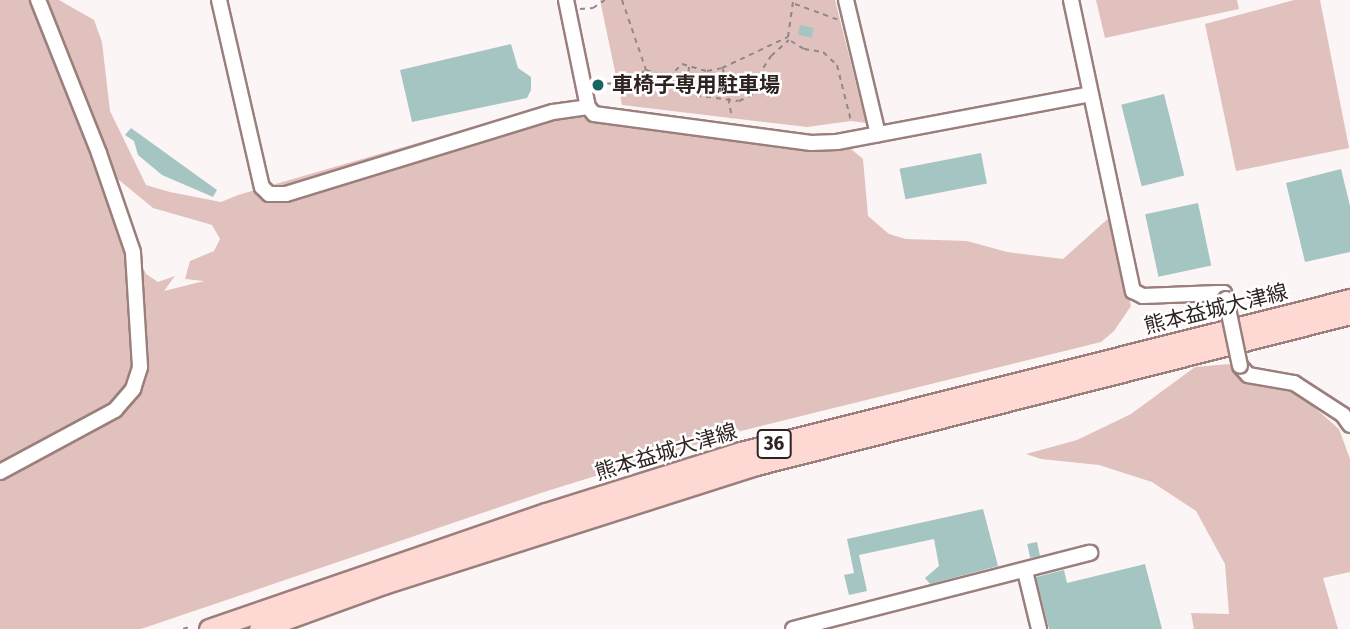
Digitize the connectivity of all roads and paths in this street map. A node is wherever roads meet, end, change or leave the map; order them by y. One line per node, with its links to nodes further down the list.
1 (38, 0): 24 (street)
2 (219, 0): 17 (street)
3 (605, 0): 8 (path)
4 (622, 0): 13 (path)
5 (846, 0): 20 (street)
6 (1071, 0): 15 (street)
7 (793, 2): 9 (path); 10 (path)
8 (570, 4): 17 (street)
9 (845, 21)
10 (788, 38): 12 (path); 16 (path); 18 (path)
11 (690, 66): 12 (path); 13 (path); 16 (path)
12 (722, 68): 16 (path)
13 (646, 69): 14 (path)
14 (592, 84)
15 (1090, 94): 20 (street); 23 (street, bridge)
16 (730, 99): 19 (path)
17 (588, 107): 20 (street)
18 (852, 121)
19 (732, 123)
20 (878, 134)
21 (1350, 299): 27 (main road, 熊本益城大津線 / 36)
22 (1350, 314): 28 (main road, 熊本益城大津線 / 36)
23 (1350, 425)
24 (0, 472)
25 (1090, 553): 26 (street)
26 (1025, 571): 29 (street); 30 (street)
27 (209, 629)
28 (259, 629)
29 (793, 629)
30 (1039, 629)

